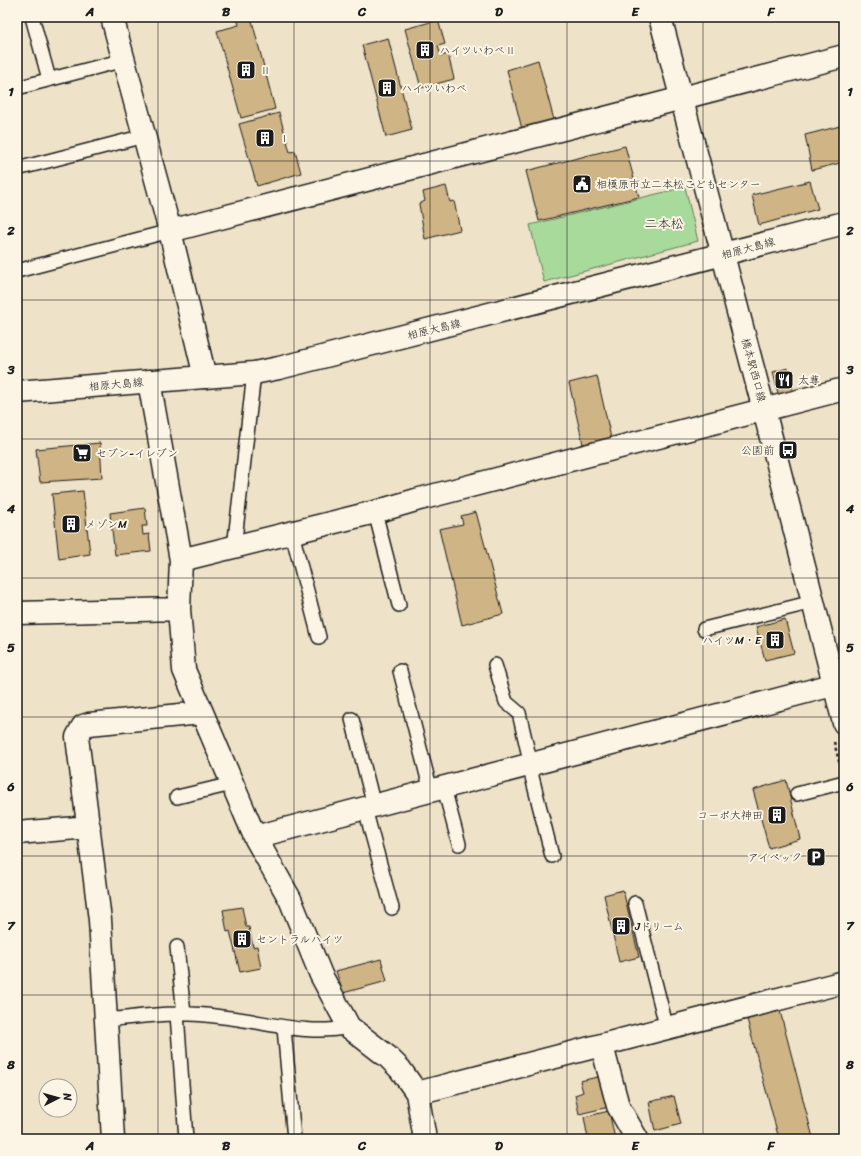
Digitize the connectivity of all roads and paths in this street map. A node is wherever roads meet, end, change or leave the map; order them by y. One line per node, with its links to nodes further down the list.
1 (32, 17): 6 (lane)
2 (112, 17): 5 (street)
3 (660, 17): 8 (street, 橋本駅西口線)
4 (844, 56): 8 (street)
5 (124, 60): 6 (lane); 9 (street)
6 (49, 79): 7 (lane)
7 (17, 88)
8 (681, 98): 12 (street); 13 (street, 橋本駅西口線)
9 (144, 136): 10 (lane); 12 (street)
10 (17, 169)
11 (844, 222): 13 (street, 相原大島線)
12 (170, 231): 14 (lane); 16 (street)
13 (723, 254): 15 (street, 相原大島線); 20 (street, 橋本駅西口線)
14 (17, 271)
15 (254, 373): 16 (street, 相原大島線); 23 (lane)
16 (205, 377): 17 (street, 相原大島線)
17 (149, 381): 19 (street, 相原大島線); 24 (street)
18 (844, 389): 20 (street)
19 (17, 392)
20 (764, 410): 21 (street); 25 (street, 橋本駅西口線)
21 (375, 512): 22 (street); 26 (lane)
22 (292, 532): 23 (street); 30 (lane)
23 (234, 548): 24 (street)
24 (181, 560): 27 (street)
25 (813, 602): 29 (lane); 33 (street, 橋本駅西口線)
26 (399, 605)
27 (179, 609): 28 (street); 34 (street)
28 (17, 614)
29 (704, 629)
30 (319, 637)
31 (495, 665): 37 (lane)
32 (400, 671): 40 (lane)
33 (839, 683): 36 (street, 橋本駅西口線); 37 (street)
34 (201, 713): 39 (street); 44 (street)
35 (352, 718): 43 (lane)
36 (844, 723)
37 (530, 765): 40 (street); 48 (lane)
38 (844, 782): 41 (lane)
39 (232, 784): 42 (lane); 46 (street)
40 (438, 789): 43 (street); 47 (lane)
41 (797, 794)
42 (178, 797)
43 (370, 807): 46 (street); 50 (lane)
44 (89, 828): 45 (street); 54 (street)
45 (17, 832)
46 (256, 837): 55 (street)
47 (459, 844)
48 (552, 856)
49 (634, 903): 57 (lane)
50 (392, 908)
51 (177, 947): 53 (lane)
52 (844, 982): 57 (street)
53 (180, 1014): 54 (lane); 56 (lane); 61 (lane)
54 (106, 1020): 60 (street)
55 (349, 1027): 56 (lane); 59 (street)
56 (284, 1028): 62 (lane)
57 (667, 1028): 58 (street)
58 (602, 1046): 59 (street); 64 (street)
59 (417, 1094): 63 (street)
60 (113, 1139)
61 (186, 1139)
62 (294, 1139)
63 (425, 1139)
64 (637, 1139)

